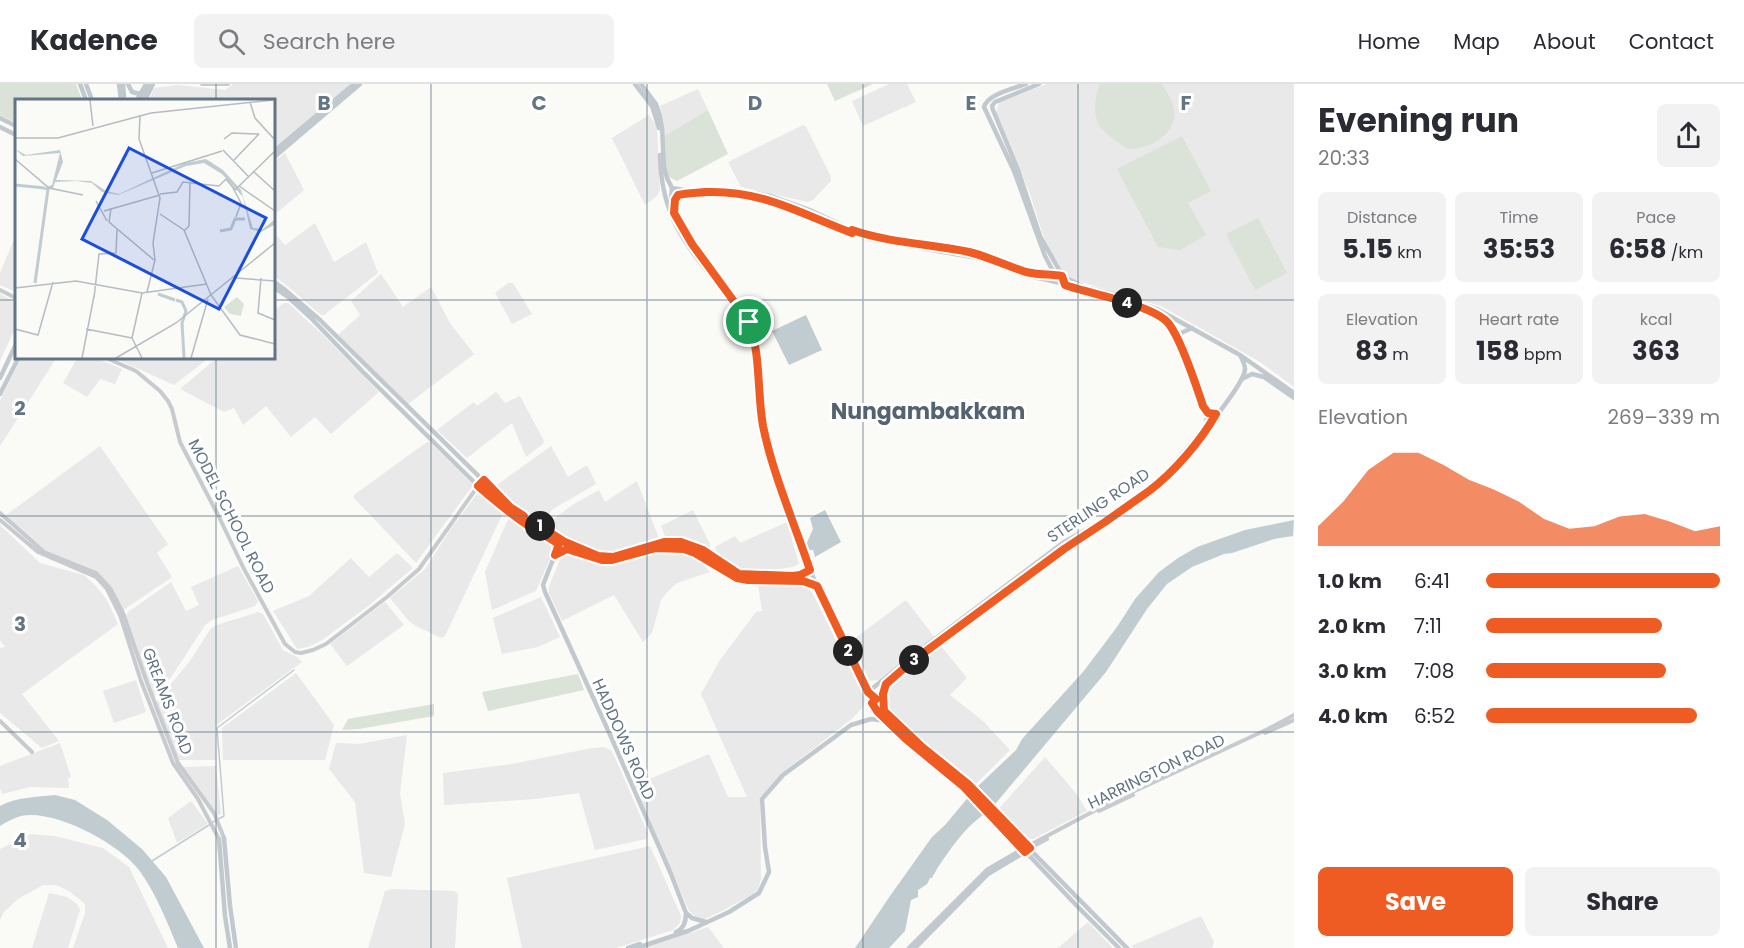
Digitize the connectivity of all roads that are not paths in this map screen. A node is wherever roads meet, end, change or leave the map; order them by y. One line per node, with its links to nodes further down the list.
1 (80, 84): 15 (main road)
2 (86, 84): 16 (main road)
3 (120, 84): 17 (main road); 18 (main road)
4 (128, 84): 14 (main road)
5 (149, 84): 14 (main road); 20 (main road)
6 (202, 84): 7 (street)
7 (228, 84)
8 (354, 84): 27 (main road)
9 (360, 84): 28 (main road)
10 (635, 84): 43 (main road)
11 (642, 84): 29 (main road)
12 (1026, 84): 22 (main road)
13 (1039, 84): 21 (main road)
14 (140, 94): 19 (main road)
15 (86, 99)
16 (92, 99)
17 (122, 99)
18 (122, 99)
19 (142, 99)
20 (142, 99)
21 (993, 110): 22 (main road); 33 (main road)
22 (986, 112): 32 (main road)
23 (0, 118): 24 (main road)
24 (15, 126)
25 (0, 128): 26 (main road)
26 (15, 135)
27 (274, 151)
28 (274, 157)
29 (672, 188): 30 (main road); 31 (main road)
30 (674, 213): 31 (main road); 43 (main road)
31 (852, 231): 32 (main road); 35 (main road)
32 (1055, 275): 33 (main road); 35 (main road)
33 (1062, 276): 36 (main road); 40 (main road)
34 (274, 282): 42 (main road)
35 (1058, 282): 36 (main road)
36 (1065, 285): 40 (main road)
37 (274, 288): 41 (main road)
38 (0, 290): 39 (street)
39 (15, 298)
40 (1156, 311): 44 (main road); 45 (main road)
41 (310, 317): 42 (main road); 58 (main road)
42 (317, 317): 57 (main road)
43 (749, 322): 67 (main road)
44 (1192, 328): 45 (main road); 47 (main road)
45 (1179, 342): 55 (main road)
46 (15, 346): 50 (main road)
47 (1240, 355): 51 (main road); 52 (main road)
48 (18, 358): 53 (main road)
49 (106, 358): 58 (street, MODEL SCHOOL ROAD)
50 (0, 378)
51 (1241, 380): 54 (main road); 56 (main road, STERLING ROAD)
52 (1294, 393)
53 (0, 394)
54 (1294, 398)
55 (1203, 406): 56 (main road); 70 (main road, STERLING ROAD)
56 (1216, 414): 69 (main road, STERLING ROAD)
57 (484, 480): 58 (street); 60 (main road)
58 (478, 486): 62 (main road)
59 (0, 513): 77 (street, GREAMS ROAD)
60 (524, 516): 62 (main road); 63 (main road)
61 (0, 520): 77 (street, GREAMS ROAD)
62 (525, 523): 64 (main road)
63 (537, 524): 64 (main road); 65 (main road)
64 (530, 527): 65 (main road)
65 (560, 541): 66 (main road, HADDOWS ROAD); 67 (main road)
66 (555, 555): 68 (main road); 79 (main road, HADDOWS ROAD)
67 (810, 570): 68 (main road)
68 (817, 586): 70 (main road)
69 (886, 684): 71 (main road, STERLING ROAD); 72 (main road)
70 (868, 692): 71 (main road)
71 (874, 701): 72 (main road)
72 (881, 715): 76 (main road); 76 (main road); 80 (main road)
73 (1294, 718): 78 (street, HARRINGTON ROAD)
74 (0, 721): 75 (street)
75 (32, 752)
76 (966, 786): 78 (main road)
77 (221, 838): 81 (main road, GREAMS ROAD); 82 (main road, GREAMS ROAD)
78 (1027, 848): 85 (main road); 86 (main road); 87 (main road); 88 (main road)
79 (686, 913): 80 (main road); 83 (main road)
80 (705, 922): 84 (main road)
81 (230, 948)
82 (236, 948)
83 (628, 948)
84 (637, 948)
85 (909, 948)
86 (915, 948)
87 (1119, 948)
88 (1127, 948)

